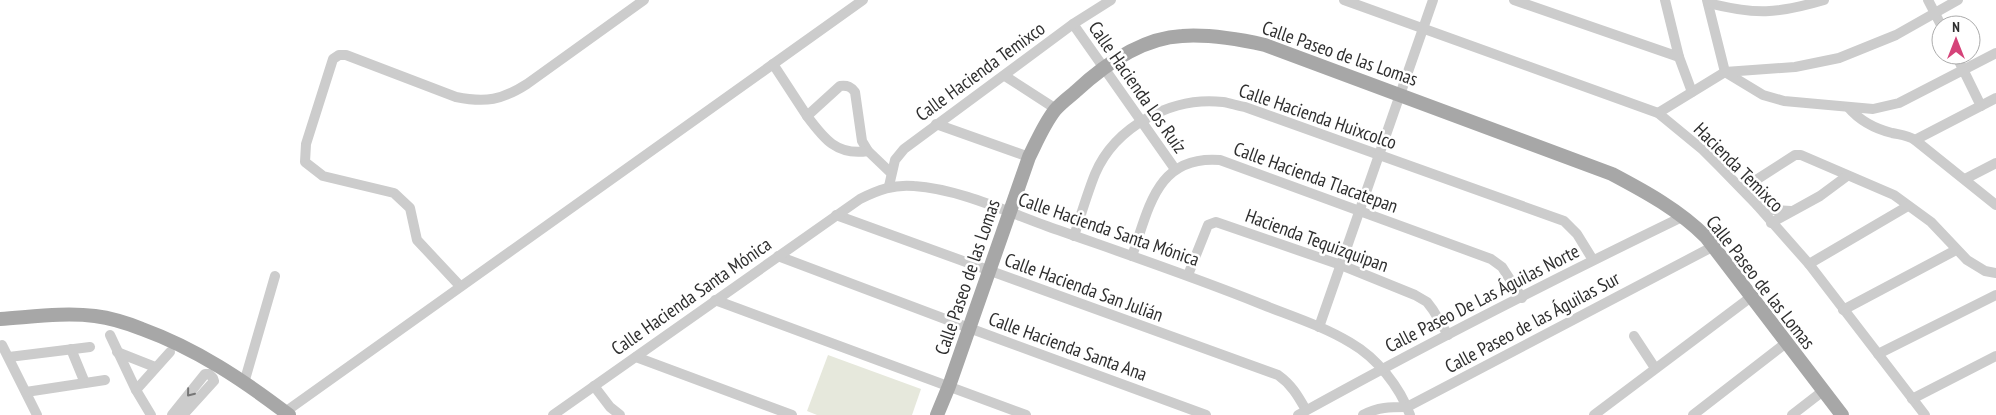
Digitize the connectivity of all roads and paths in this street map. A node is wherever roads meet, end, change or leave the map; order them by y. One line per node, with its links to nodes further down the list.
1 (644, 0): 66 (street)
2 (863, 0): 18 (street)
3 (1111, 0): 14 (street, Calle Hacienda Temixco)
4 (1344, 0): 15 (street, Hacienda Temixco)
5 (1433, 0): 15 (street)
6 (1514, 0): 17 (street)
7 (1665, 0): 17 (street)
8 (1824, 0): 11 (street)
9 (1928, 0): 12 (street)
10 (1958, 0): 12 (street)
11 (1707, 2): 22 (street)
12 (1934, 12): 13 (street); 22 (street)
13 (1936, 15)
14 (1073, 24): 20 (street, Calle Hacienda Los Ruíz); 23 (street, Calle Hacienda Temixco)
15 (1423, 29): 25 (street); 30 (street, Hacienda Temixco)
16 (1996, 53): 21 (street)
17 (1679, 57): 24 (street)
18 (773, 64): 31 (street); 66 (street)
19 (1961, 65): 21 (street)
20 (1105, 67): 25 (main road, Calle Paseo de las Lomas); 29 (main road, Calle Paseo de las Lomas); 32 (street, Calle Hacienda Los Ruíz)
21 (1964, 70): 27 (street); 28 (street)
22 (1725, 72): 24 (street); 28 (street)
23 (1005, 76): 29 (street); 33 (street, Calle Hacienda Temixco)
24 (1692, 92): 30 (street)
25 (1400, 93): 36 (street); 52 (main road, Calle Paseo de las Lomas)
26 (1996, 98): 27 (street)
27 (1981, 106): 34 (street)
28 (1848, 107): 34 (street)
29 (1056, 108): 37 (main road, Calle Paseo de las Lomas)
30 (1658, 114): 44 (street, Hacienda Temixco)
31 (807, 116): 35 (street); 35 (street)
32 (1140, 121): 36 (street, Calle Hacienda Huixcolco); 39 (street, Calle Hacienda Los Ruíz); 54 (street, Calle Hacienda Huixcolco)
33 (936, 124): 37 (street); 40 (street, Calle Hacienda Temixco)
34 (1915, 140): 42 (street)
35 (868, 151): 40 (street)
36 (1379, 156): 48 (street); 59 (street, Calle Hacienda Huixcolco)
37 (1029, 157): 50 (main road, Calle Paseo de las Lomas)
38 (1996, 163): 42 (street)
39 (1175, 169): 48 (street, Calle Hacienda Tlacatepan); 58 (street, Calle Hacienda Tlacatepan)
40 (891, 173): 43 (street, Calle Hacienda Temixco)
41 (1847, 176): 44 (street); 47 (street); 49 (street)
42 (1964, 180): 46 (street)
43 (889, 186): 50 (street, Calle Hacienda Santa Mónica); 51 (street, Calle Hacienda Santa Mónica)
44 (1742, 189): 45 (street, Hacienda Temixco)
45 (1756, 204): 49 (street); 53 (street, Hacienda Temixco)
46 (1996, 204)
47 (1908, 206): 56 (street); 60 (street)
48 (1359, 211): 61 (street); 69 (street, Calle Hacienda Tlacatepan)
49 (1791, 211): 53 (street)
50 (1009, 213): 54 (street, Calle Hacienda Santa Mónica); 62 (main road, Calle Paseo de las Lomas)
51 (836, 215): 57 (street, Calle Hacienda Santa Mónica); 62 (street, Calle Hacienda San Julián)
52 (1684, 216): 55 (main road, Calle Paseo de las Lomas); 59 (street, Calle Paseo De Las Águilas Norte)
53 (1771, 223): 60 (street, Hacienda Temixco)
54 (1074, 236): 58 (street, Calle Hacienda Santa Mónica)
55 (1714, 246): 68 (main road, Calle Paseo de las Lomas); 100 (street, Calle Paseo de las Águilas Sur)
56 (1956, 250): 63 (street); 71 (street)
57 (778, 256): 70 (street, Calle Hacienda Santa Mónica); 74 (street, Calle Hacienda Santa Ana)
58 (1132, 256): 64 (street, Calle Hacienda Santa Mónica)
59 (1593, 260): 69 (street, Calle Paseo De Las Águilas Norte)
60 (1809, 264): 71 (street, Hacienda Temixco)
61 (1341, 265): 64 (street, Hacienda Tequizquipan); 73 (street); 76 (street, Hacienda Tequizquipan)
62 (988, 271): 74 (main road, Calle Paseo de las Lomas); 102 (street, Calle Hacienda San Julián)
63 (1996, 273)
64 (1188, 275): 73 (street, Calle Hacienda Santa Mónica)
65 (275, 276): 93 (street)
66 (460, 286): 101 (street)
67 (1996, 295): 84 (street)
68 (1751, 297): 78 (main road, Calle Paseo de las Lomas); 89 (street)
69 (1522, 298): 76 (street, Calle Paseo De Las Águilas Norte)
70 (715, 300): 87 (street, Calle Hacienda Santa Mónica); 95 (street)
71 (1843, 310): 84 (street, Hacienda Temixco)
72 (0, 319): 93 (main road)
73 (1319, 327): 90 (street, Calle Hacienda Santa Mónica)
74 (969, 328): 95 (main road, Calle Paseo de las Lomas); 112 (street, Calle Hacienda Santa Ana)
75 (110, 335): 82 (street)
76 (1448, 335): 90 (street, Calle Paseo De Las Águilas Norte)
77 (1634, 336): 89 (street)
78 (1786, 343): 97 (main road, Calle Paseo de las Lomas); 115 (street)
79 (2, 345): 86 (street)
80 (90, 346): 81 (street)
81 (71, 349): 86 (street); 92 (street)
82 (117, 352): 88 (street); 96 (street)
83 (170, 352): 88 (street)
84 (1878, 354): 99 (street, Hacienda Temixco)
85 (1996, 356): 99 (street)
86 (9, 357): 98 (street)
87 (636, 357): 94 (street, Calle Hacienda Santa Mónica); 109 (street)
88 (155, 367): 96 (street)
89 (1655, 368): 114 (street)
90 (1381, 369): 100 (street, Calle Hacienda Santa Mónica); 102 (street, Calle Paseo De Las Águilas Norte)
91 (105, 380): 92 (street)
92 (85, 383): 98 (street)
93 (244, 383): 101 (main road)
94 (594, 386): 107 (street, Calle Hacienda Santa Mónica); 108 (street)
95 (949, 386): 110 (main road, Calle Paseo de las Lomas); 111 (street)
96 (136, 390): 104 (street)
97 (1824, 391): 116 (street); 117 (main road, Calle Paseo de las Lomas)
98 (26, 392): 103 (street)
99 (1912, 399): 118 (street, Hacienda Temixco)
100 (1408, 411): 113 (street, Calle Paseo de las Águilas Sur)
101 (287, 413)
102 (1302, 413)
103 (37, 415)
104 (151, 415)
105 (172, 415): 106 (street, one-way to 105)
106 (183, 415)
107 (553, 415)
108 (620, 415)
109 (792, 415)
110 (937, 415)
111 (1026, 415)
112 (1206, 415)
113 (1363, 415)
114 (1594, 415)
115 (1692, 415)
116 (1792, 415)
117 (1842, 415)
118 (1925, 415)

